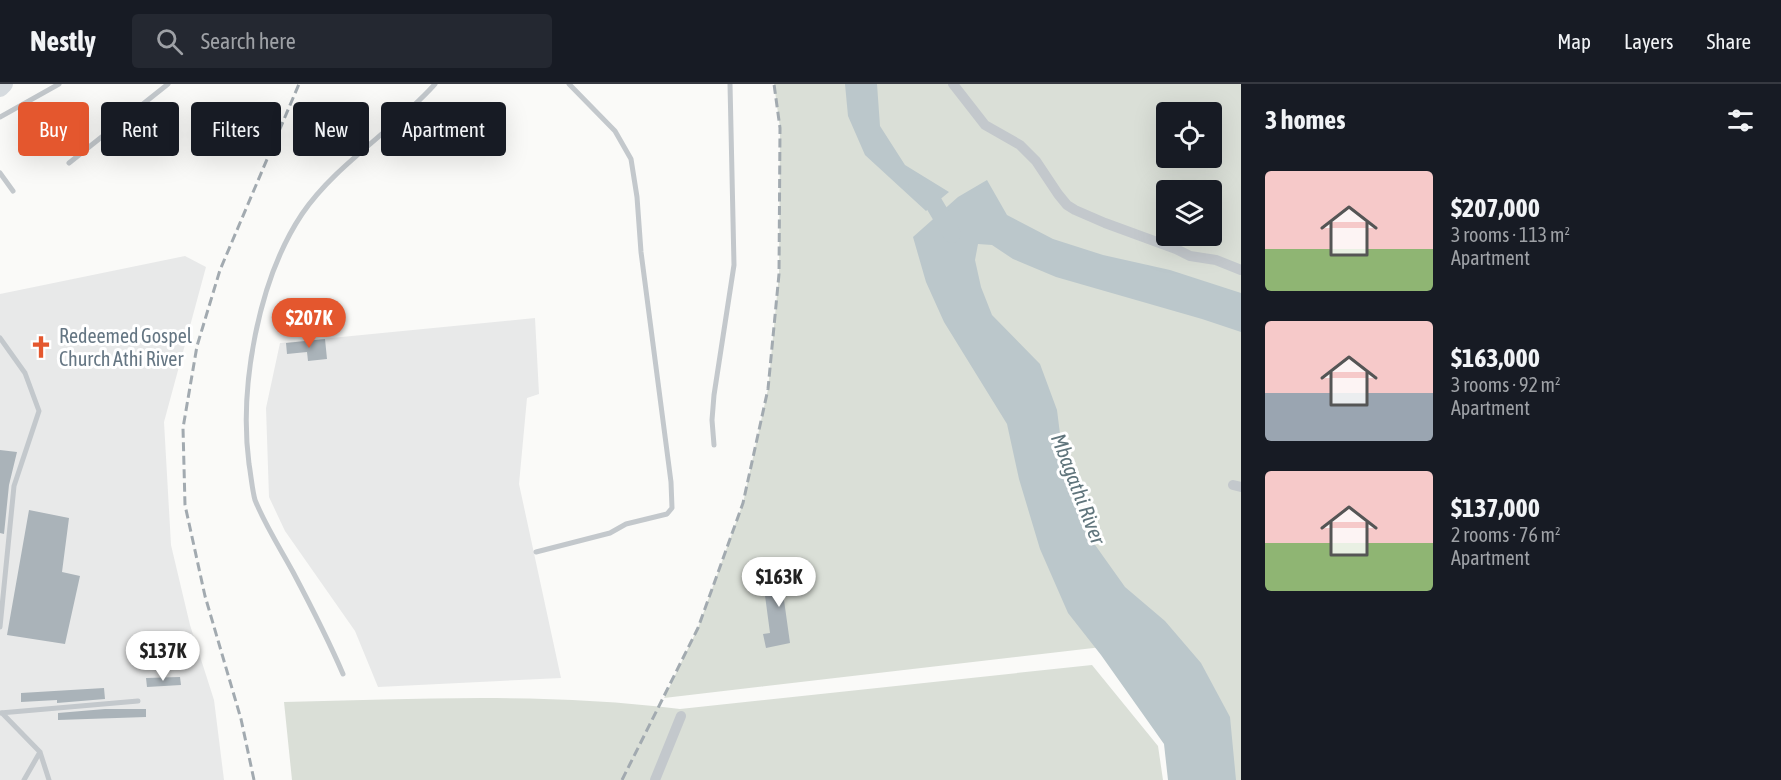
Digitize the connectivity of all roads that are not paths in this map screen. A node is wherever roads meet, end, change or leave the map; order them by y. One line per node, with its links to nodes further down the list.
1 (4, 84): 8 (highway)
2 (59, 84): 9 (lane)
3 (168, 84): 10 (lane)
4 (435, 84): 18 (lane)
5 (568, 84): 16 (lane)
6 (730, 84): 15 (lane)
7 (953, 84): 13 (street)
8 (0, 88)
9 (0, 117)
10 (69, 163)
11 (0, 173): 12 (lane)
12 (13, 191)
13 (1241, 270)
14 (0, 338): 17 (lane)
15 (714, 445)
16 (536, 552)
17 (0, 627)
18 (343, 674)
19 (138, 701): 20 (lane)
20 (1, 713): 22 (lane)
21 (681, 716): 25 (street)
22 (40, 752): 23 (lane); 24 (lane)
23 (24, 780)
24 (50, 780)
25 (656, 780)

